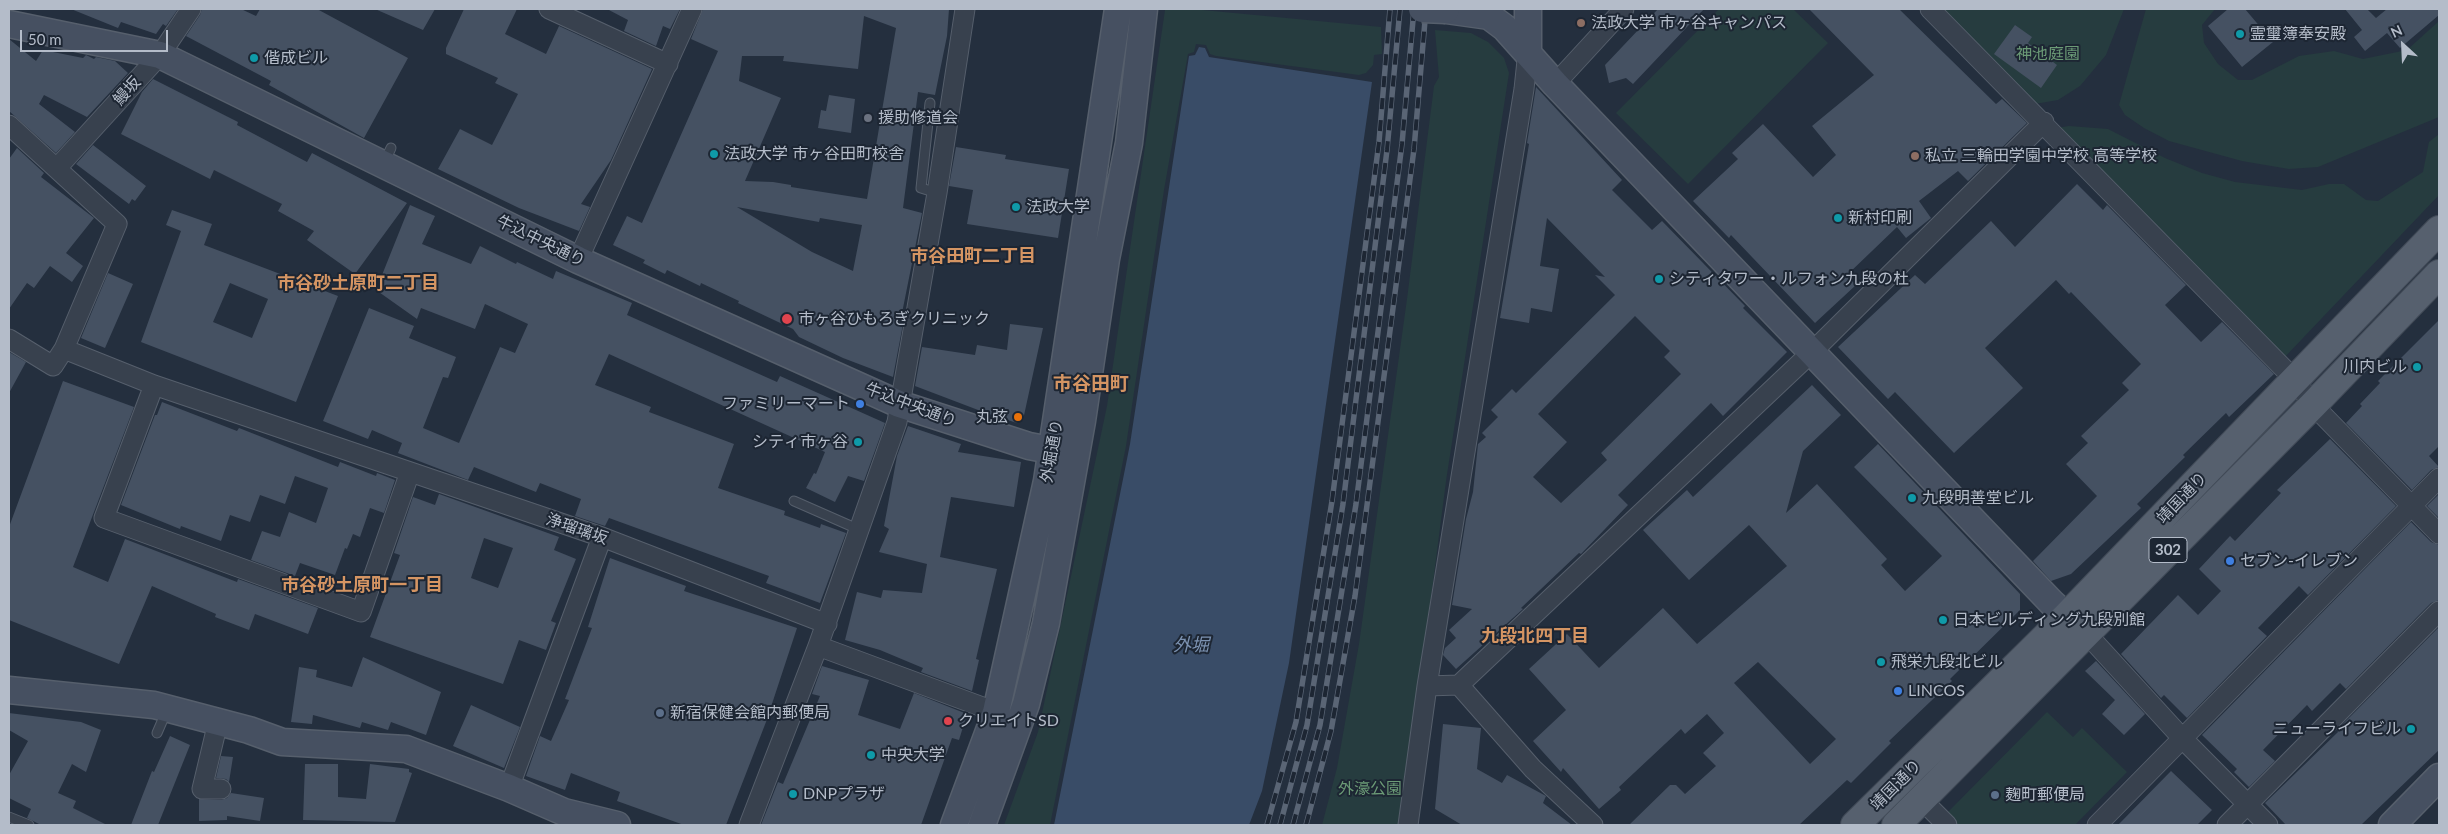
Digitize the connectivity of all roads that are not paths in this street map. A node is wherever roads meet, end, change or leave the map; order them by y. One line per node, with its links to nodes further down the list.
1 (190, 9): 13 (street, 鰻坂)
2 (549, 9): 14 (street)
3 (692, 9): 14 (street)
4 (965, 9): 20 (street)
5 (1118, 9): 31 (street, 外堀通り)
6 (1144, 9): 31 (street, 外堀通り)
7 (1528, 9): 12 (street)
8 (1624, 9): 15 (street)
9 (1930, 9): 17 (street)
10 (1434, 10): 12 (street)
11 (9, 24): 13 (street, 牛込中央通り)
12 (1528, 51): 15 (street); 44 (street)
13 (160, 55): 19 (street, 鰻坂); 22 (street, 牛込中央通り)
14 (668, 64): 22 (street)
15 (1555, 84): 26 (street)
16 (930, 103): 20 (lane)
17 (2044, 122): 26 (street); 27 (street)
18 (9, 126): 19 (street)
19 (57, 168): 25 (street)
20 (937, 193): 29 (street)
21 (2439, 230): 27 (main road, 靖国通り / 302)
22 (578, 260): 29 (street, 牛込中央通り)
23 (2439, 274): 30 (main road, 靖国通り / 302)
24 (9, 339): 25 (street)
25 (64, 349): 28 (street, 浄瑠璃坂)
26 (1812, 352): 41 (street); 43 (street)
27 (2296, 381): 30 (street); 41 (main road, 靖国通り / 302)
28 (154, 385): 32 (street, 浄瑠璃坂); 32 (street)
29 (899, 404): 31 (street, 牛込中央通り); 36 (street)
30 (2312, 405): 35 (street); 41 (main road, 靖国通り / 302)
31 (1064, 454): 47 (street, 外堀通り); 61 (street, 外堀通り)
32 (410, 472): 38 (street, 浄瑠璃坂)
33 (2439, 478): 35 (street)
34 (794, 501): 36 (lane)
35 (2411, 506): 37 (street); 50 (street)
36 (860, 530): 40 (street)
37 (2439, 534)
38 (602, 537): 40 (street, 浄瑠璃坂); 52 (street)
39 (2439, 611): 55 (street)
40 (827, 624): 42 (street)
41 (2076, 624): 50 (street); 54 (main road, 靖国通り / 302); 64 (main road, 靖国通り / 302)
42 (818, 646): 47 (street); 59 (street)
43 (1458, 685): 44 (street); 63 (street)
44 (1427, 686): 62 (street)
45 (9, 690): 46 (street)
46 (168, 709): 48 (street); 49 (lane)
47 (996, 712): 60 (street, 外堀通り)
48 (218, 722): 52 (street); 53 (street)
49 (157, 733)
50 (2182, 738): 55 (street); 67 (street)
51 (2439, 777): 70 (street)
52 (509, 788): 58 (street)
53 (221, 789)
54 (1922, 800): 65 (main road, 靖国通り / 302); 66 (street)
55 (2248, 804): 68 (street); 69 (street)
56 (9, 816): 57 (lane)
57 (29, 825)
58 (617, 825)
59 (749, 825)
60 (954, 825)
61 (982, 825)
62 (1408, 825)
63 (1593, 825)
64 (1855, 825)
65 (1896, 825)
66 (1947, 825)
67 (2097, 825)
68 (2227, 825)
69 (2268, 825)
70 (2392, 825)

